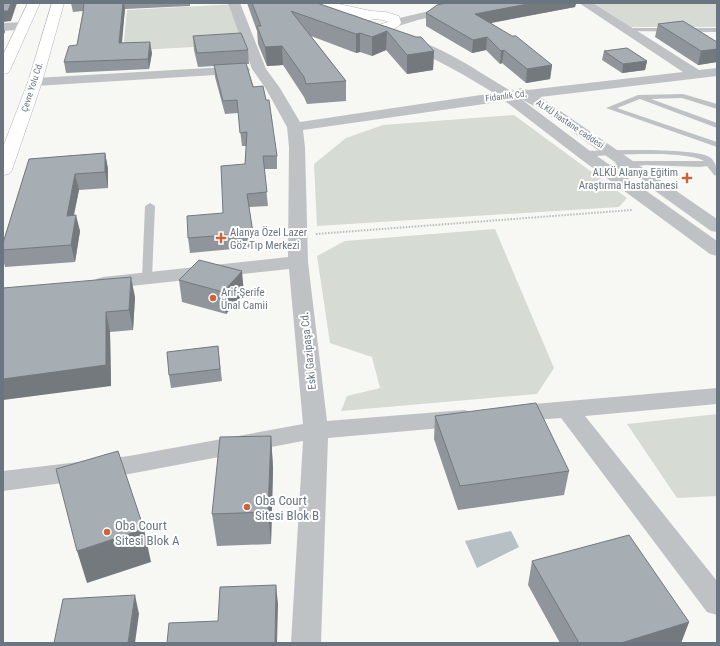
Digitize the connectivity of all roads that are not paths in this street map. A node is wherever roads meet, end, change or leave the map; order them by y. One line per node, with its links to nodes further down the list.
1 (34, 3): 10 (main road)
2 (58, 3): 18 (main road, Çevre Yolu Cd.)
3 (234, 3): 14 (street, Eski Gazipaşa Cd.)
4 (457, 3): 8 (street)
5 (480, 3): 9 (street)
6 (585, 3): 12 (street)
7 (312, 5): 8 (main road)
8 (371, 21): 9 (main road); 20 (street)
9 (395, 23): 19 (street, ALKÜ hastane caddesi)
10 (24, 26): 11 (street); 15 (main road)
11 (3, 27)
12 (627, 30): 13 (lane); 17 (street)
13 (717, 30)
14 (259, 69): 18 (street); 24 (street, Eski Gazipaşa Cd.)
15 (3, 70)
16 (717, 72): 17 (street, Fidanlık Cd.)
17 (694, 74): 19 (street, Fidanlık Cd.)
18 (35, 82): 32 (main road, Çevre Yolu Cd.)
19 (526, 94): 20 (street, Fidanlık Cd.); 27 (street, ALKÜ hastane caddesi)
20 (508, 96): 24 (street, Fidanlık Cd.); 28 (street)
21 (638, 97): 22 (lane); 23 (lane); 25 (lane)
22 (717, 107)
23 (717, 126)
24 (295, 127): 37 (street, Eski Gazipaşa Cd.)
25 (717, 145)
26 (717, 149): 29 (lane)
27 (611, 152): 28 (lane); 29 (lane); 30 (street, ALKÜ hastane caddesi)
28 (584, 154): 31 (street)
29 (709, 160): 30 (lane); 33 (lane)
30 (627, 163): 31 (lane); 35 (street, ALKÜ hastane caddesi)
31 (605, 168): 36 (street)
32 (3, 170)
33 (717, 173)
34 (150, 206): 38 (lane)
35 (717, 227)
36 (717, 250)
37 (298, 262): 38 (street); 42 (street, Eski Gazipaşa Cd.)
38 (147, 278): 39 (street)
39 (86, 284)
40 (717, 396): 41 (street)
41 (567, 409): 42 (street); 44 (street)
42 (316, 430): 43 (street); 45 (street, Eski Gazipaşa Cd.)
43 (3, 481)
44 (717, 603)
45 (306, 643)

